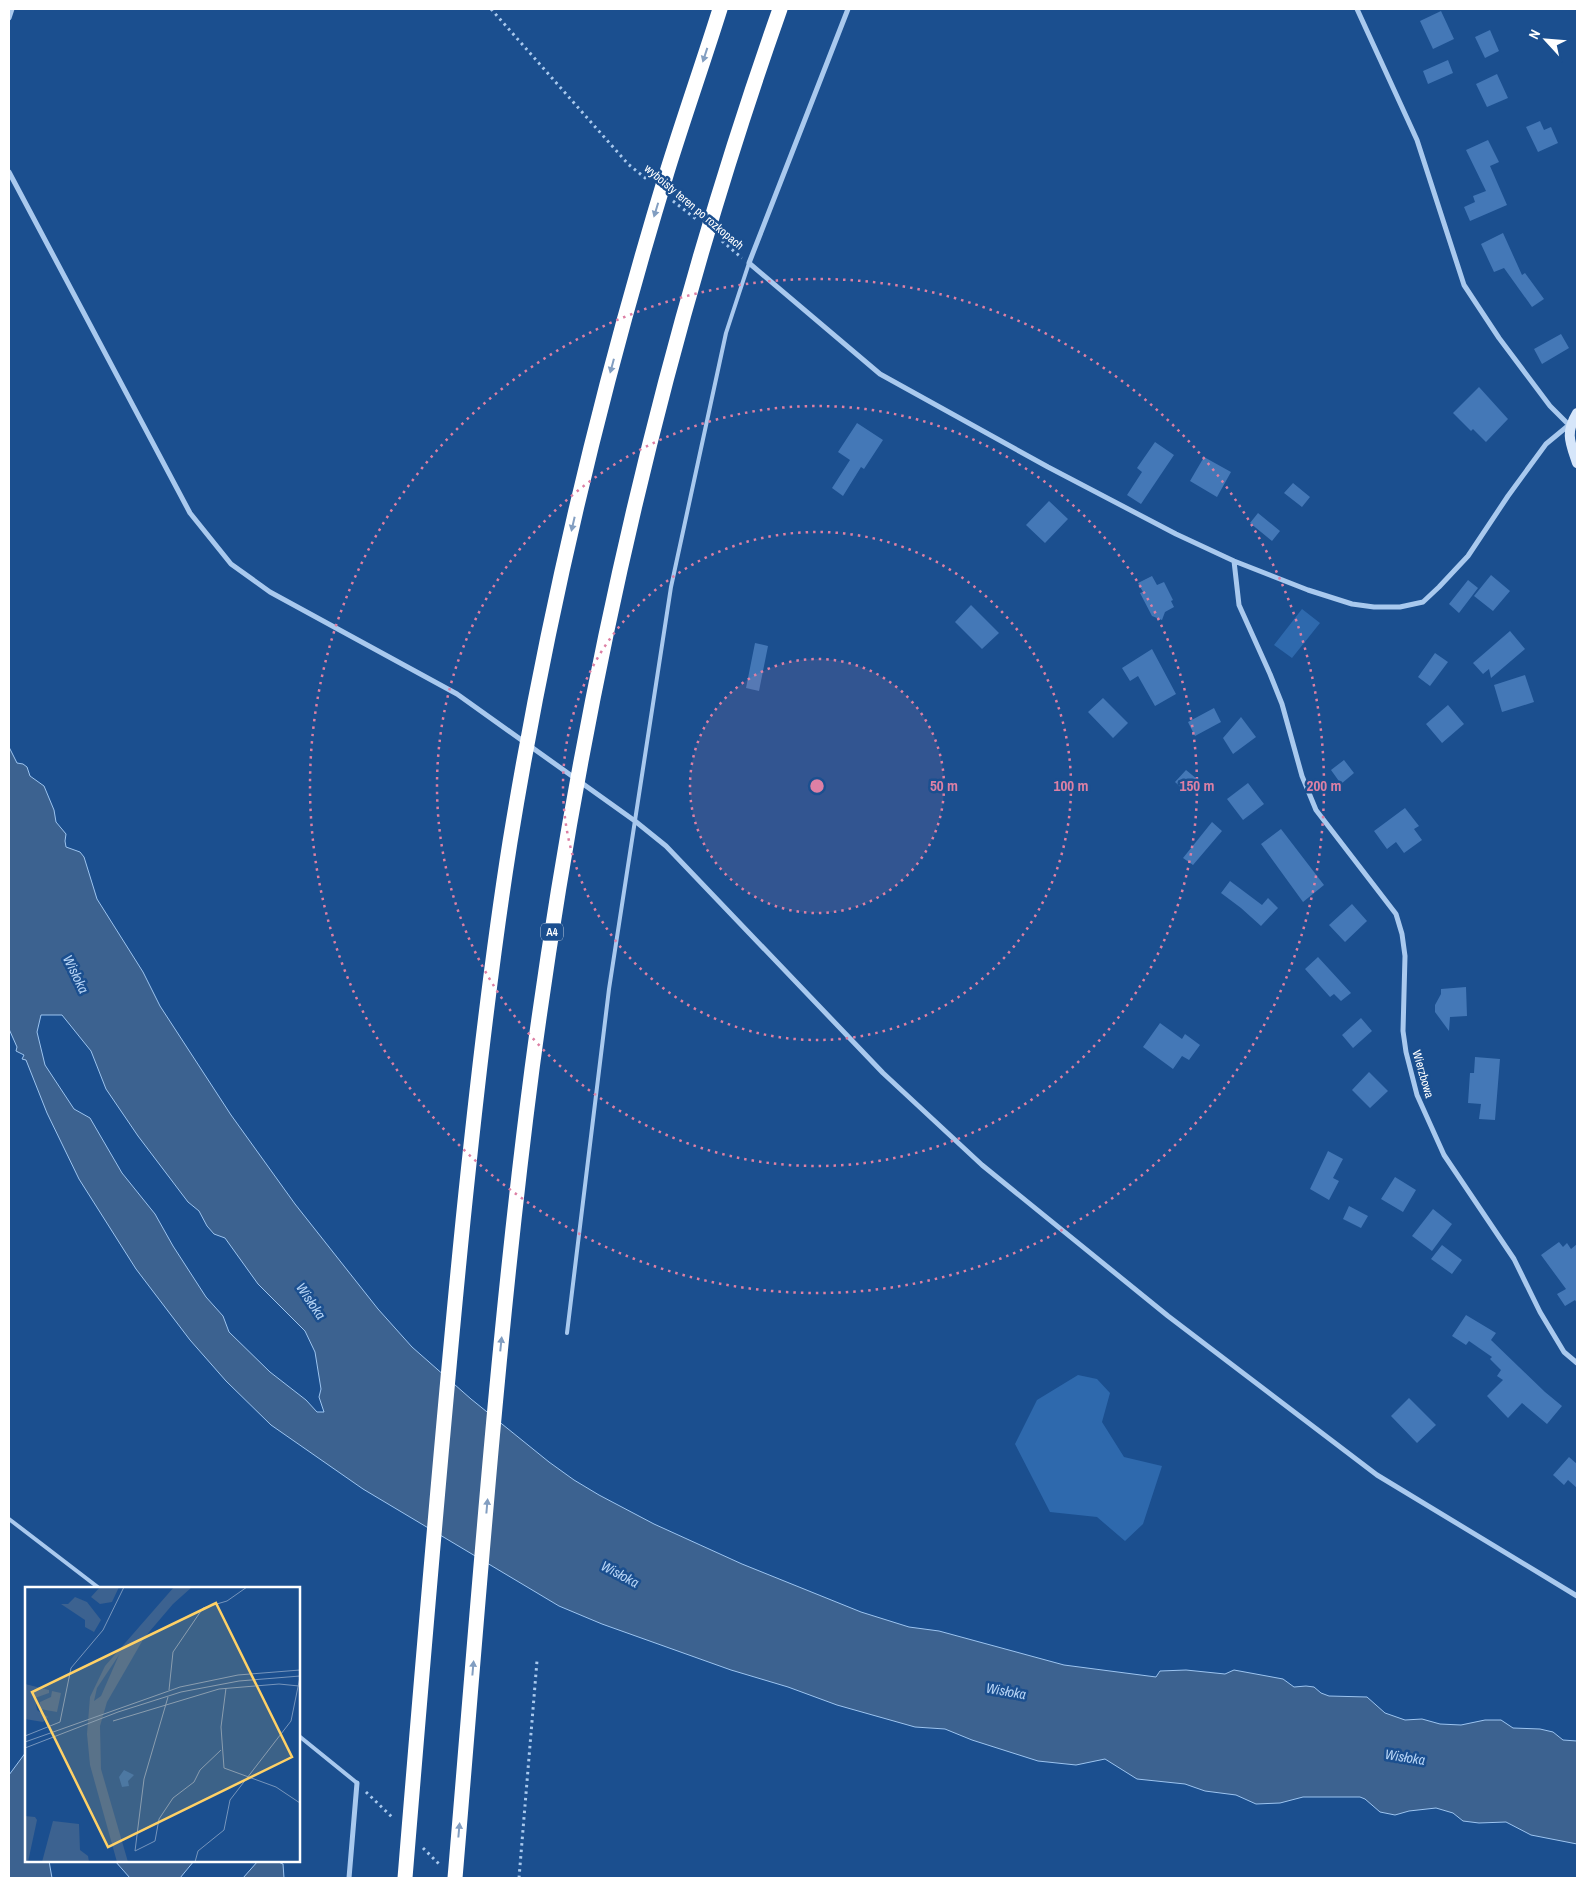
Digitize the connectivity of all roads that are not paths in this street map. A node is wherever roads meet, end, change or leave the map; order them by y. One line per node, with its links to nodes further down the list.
1 (12, 9): 6 (street)
2 (720, 9): 22 (highway, one-way to 22, bridge)
3 (780, 9): 23 (highway, A4, one-way to 3, bridge)
4 (848, 9): 8 (street)
5 (1357, 9): 10 (street)
6 (9, 18)
7 (9, 172): 13 (street)
8 (748, 263): 12 (street); 13 (lane)
9 (1577, 413): 10 (street)
10 (1569, 425): 11 (street); 12 (street)
11 (1577, 463)
12 (1234, 560): 15 (street, Wierzbowa)
13 (635, 821): 14 (lane); 18 (street)
14 (567, 1333)
15 (1577, 1363)
16 (9, 1519): 17 (lane)
17 (98, 1587)
18 (1577, 1596)
19 (300, 1737): 20 (lane)
20 (357, 1783): 21 (street)
21 (349, 1878)
22 (405, 1878)
23 (455, 1878)

